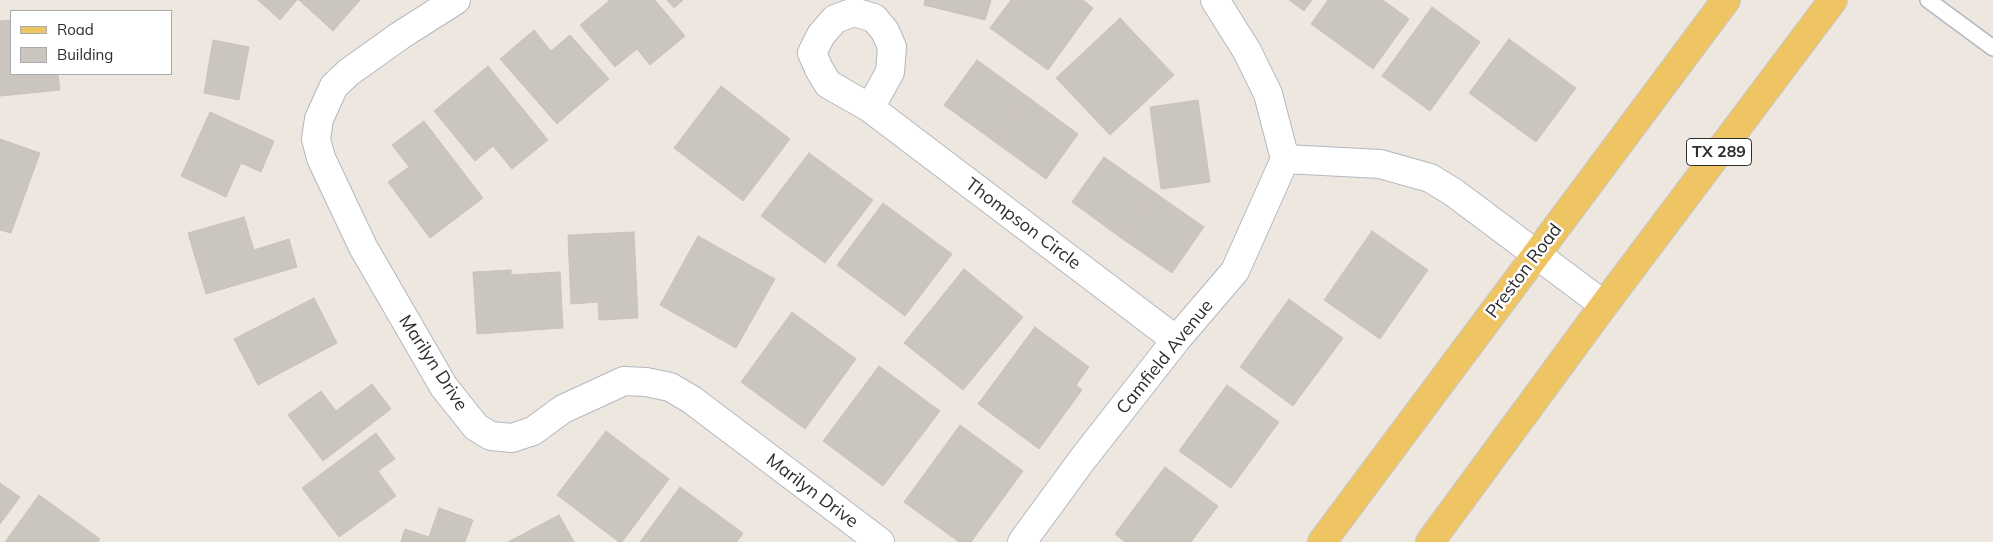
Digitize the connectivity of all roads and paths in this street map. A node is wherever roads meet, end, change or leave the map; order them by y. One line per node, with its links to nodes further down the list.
1 (1215, 0): 8 (street)
2 (1726, 0): 9 (main road, Preston Road)
3 (1834, 0): 10 (main road, TX 289)
4 (1928, 0): 6 (lane)
5 (452, 1): 12 (street, Marilyn Drive)
6 (1993, 48)
7 (870, 108): 11 (street, Thompson Circle)
8 (1286, 159): 9 (street); 11 (street, Camfield Avenue)
9 (1536, 255): 10 (street); 14 (main road, Preston Road)
10 (1604, 305): 15 (main road, TX 289)
11 (1176, 340): 13 (street, Camfield Avenue)
12 (880, 542)
13 (1022, 542)
14 (1322, 542)
15 (1430, 542)

